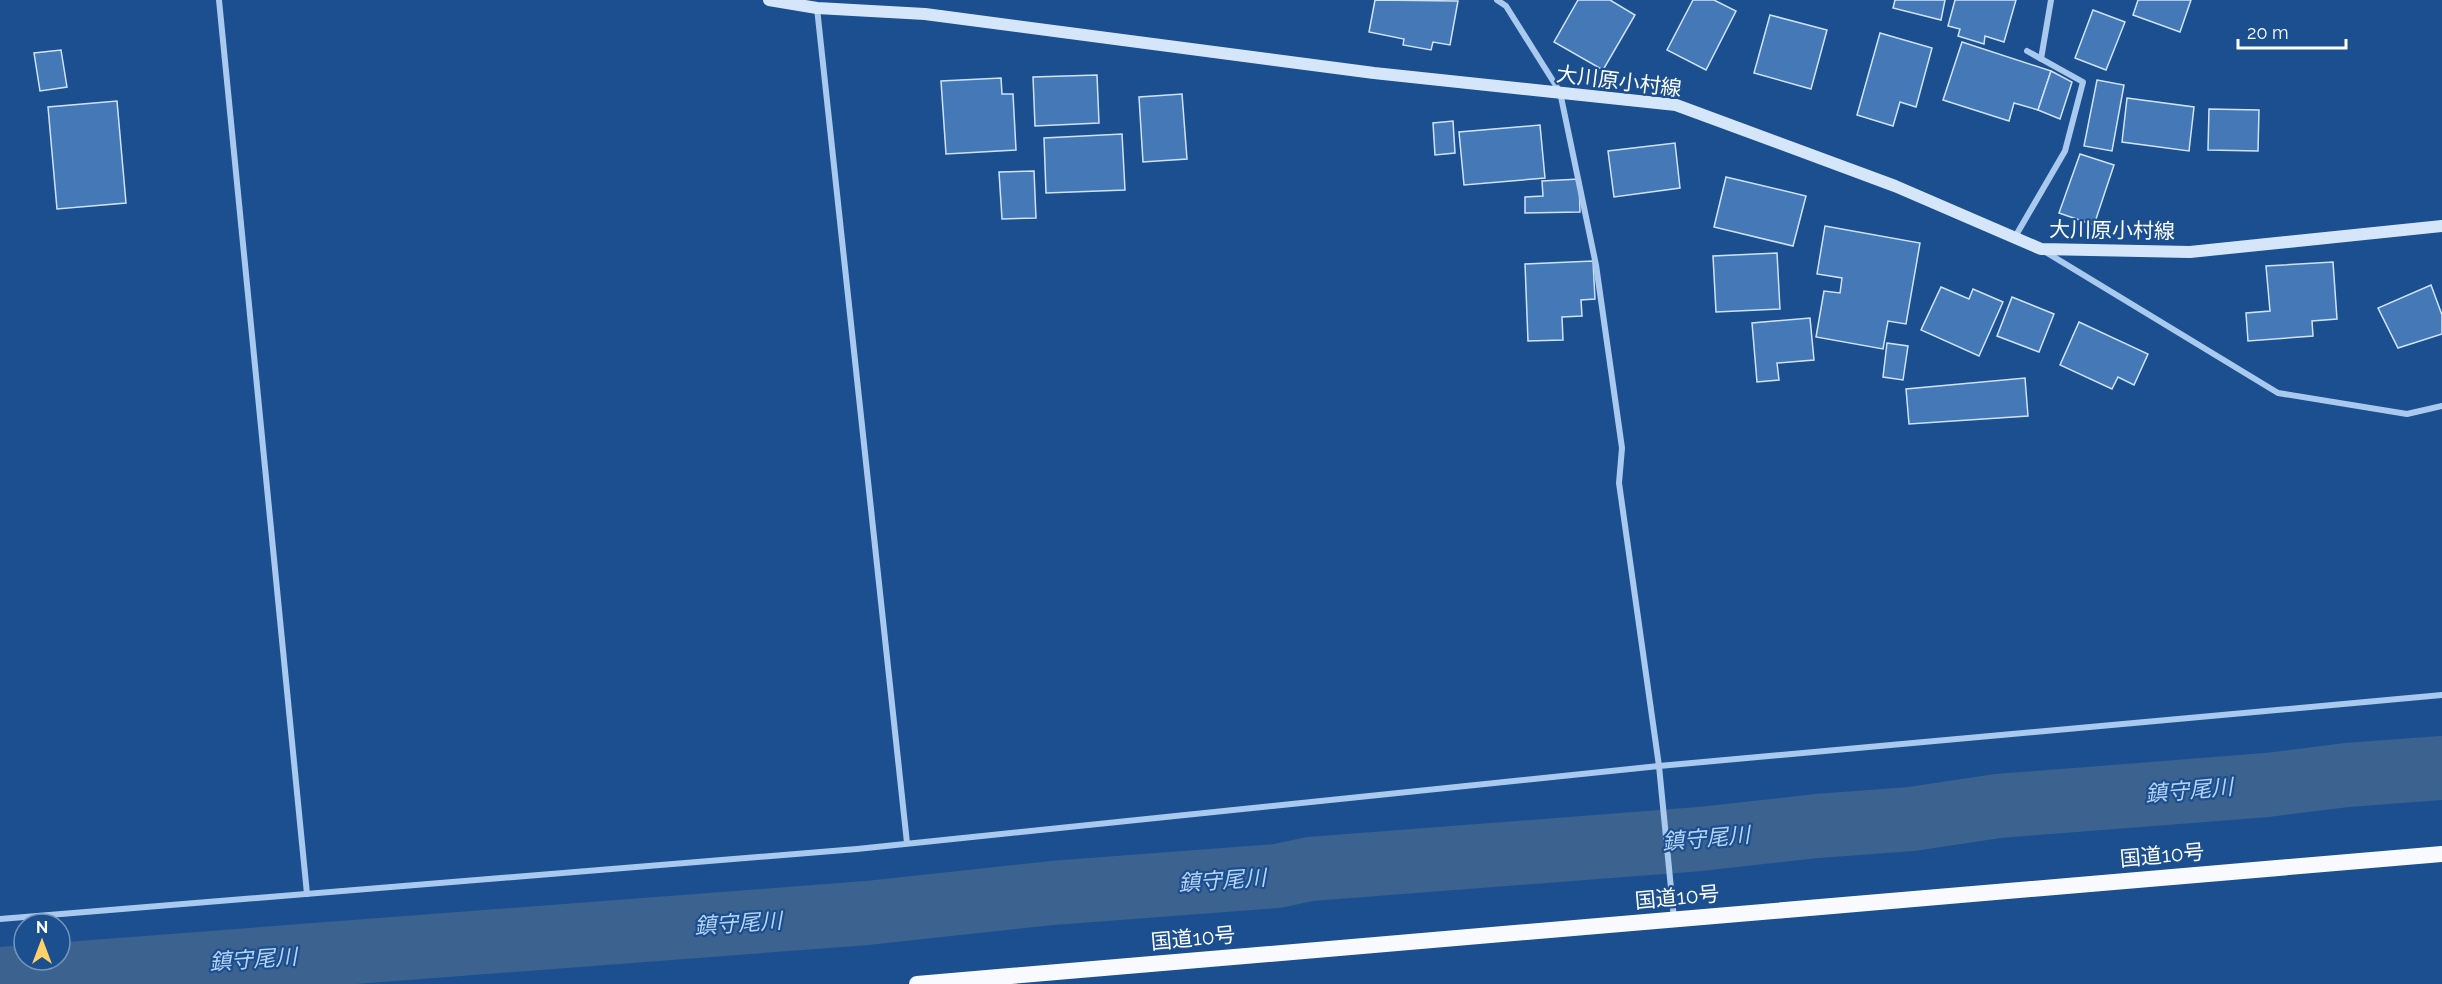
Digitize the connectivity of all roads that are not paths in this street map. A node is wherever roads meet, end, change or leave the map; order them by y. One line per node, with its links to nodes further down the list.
1 (219, 0): 17 (street)
2 (769, 0): 5 (main road, 大川原小村線)
3 (1497, 0): 8 (street)
4 (2051, 0): 7 (street)
5 (817, 8): 8 (main road, 大川原小村線); 15 (street)
6 (2027, 51): 7 (street)
7 (2041, 59): 10 (street)
8 (1560, 92): 10 (main road, 大川原小村線); 14 (street)
9 (2442, 226): 11 (main road, 大川原小村線)
10 (2015, 238): 11 (main road, 大川原小村線)
11 (2041, 249): 12 (street)
12 (2442, 406)
13 (2442, 695): 14 (street)
14 (1659, 766): 15 (street); 19 (street)
15 (907, 843): 17 (street)
16 (2442, 854): 19 (highway, 国道10号)
17 (308, 894): 18 (street)
18 (0, 919)
19 (1674, 919): 20 (highway, 国道10号)
20 (917, 984)

